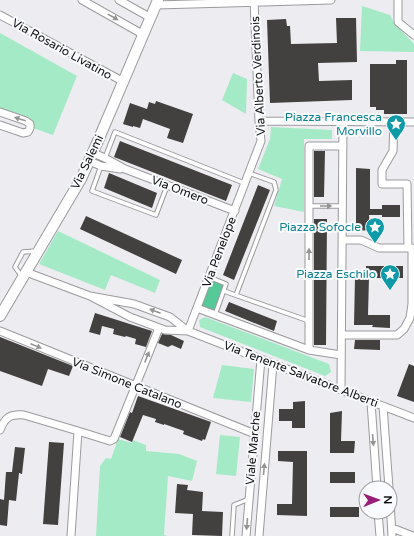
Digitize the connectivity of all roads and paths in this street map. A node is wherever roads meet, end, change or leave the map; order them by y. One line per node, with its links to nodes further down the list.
1 (82, 0): 9 (street, one-way to 9)
2 (119, 0): 8 (street)
3 (331, 0): 5 (street)
4 (398, 0): 10 (street)
5 (254, 1): 6 (street); 13 (street, Via Alberto Verdinois)
6 (158, 2): 8 (street, Via Salemi)
7 (0, 15): 11 (street, Via Rosario Livatino)
8 (151, 18): 9 (street, Via Salemi)
9 (144, 35): 11 (street, Via Salemi)
10 (414, 35)
11 (124, 82): 19 (street, Via Salemi)
12 (0, 112): 17 (street, one-way to 12)
13 (259, 121): 14 (street); 23 (street, Via Alberto Verdinois)
14 (343, 121): 15 (street); 18 (street)
15 (394, 122): 16 (street); 30 (street)
16 (414, 122)
17 (0, 125)
18 (343, 146): 26 (street); 27 (street)
19 (91, 157): 20 (street); 21 (street); 31 (street, Via Salemi)
20 (105, 158): 22 (street); 24 (lane)
21 (101, 166): 22 (street); 25 (lane)
22 (125, 169): 25 (street, Via Omero)
23 (249, 173): 24 (street, Via Penelope); 34 (lane)
24 (246, 183): 28 (street, Via Penelope)
25 (167, 186): 28 (street, Via Omero)
26 (309, 206): 27 (lane, one-way to 27); 39 (street, one-way to 26)
27 (343, 206): 29 (street)
28 (234, 211): 32 (street, Via Penelope)
29 (342, 240): 30 (street); 43 (street)
30 (411, 248): 43 (street)
31 (24, 275): 35 (street, Via Tenente Salvatore Alberti); 38 (street, Via Salemi)
32 (209, 277): 33 (lane); 36 (street, Via Penelope)
33 (224, 291): 34 (lane); 37 (lane)
34 (236, 295): 39 (lane)
35 (90, 296): 40 (street, Via Tenente Salvatore Alberti); 41 (street, Via Tenente Salvatore Alberti, one-way to 35)
36 (197, 308): 37 (street, Via Tenente Salvatore Alberti); 41 (street, Via Penelope)
37 (215, 315): 44 (street, Via Tenente Salvatore Alberti)
38 (0, 316)
39 (309, 321): 44 (street)
40 (159, 328): 41 (street, Via Tenente Salvatore Alberti); 48 (street, one-way to 40)
41 (188, 331): 46 (street, Via Tenente Salvatore Alberti)
42 (0, 332): 48 (street, Via Simone Catalano, one-way to 48)
43 (342, 335): 45 (street)
44 (309, 350): 45 (street, Via Tenente Salvatore Alberti)
45 (341, 355): 49 (street)
46 (261, 359): 47 (street, Via Tenente Salvatore Alberti); 55 (street, Viale Marche)
47 (273, 364): 49 (street, Via Tenente Salvatore Alberti); 59 (street, Viale Marche, one-way to 47)
48 (135, 386): 54 (street); 55 (street, Via Simone Catalano)
49 (341, 390): 50 (street, Via Tenente Salvatore Alberti)
50 (371, 402): 51 (street, Via Tenente Salvatore Alberti); 56 (street, one-way to 56)
51 (383, 406): 52 (street, Via Tenente Salvatore Alberti); 57 (street)
52 (414, 418)
53 (0, 430): 54 (street)
54 (78, 431): 63 (street)
55 (255, 434): 58 (street, Viale Marche)
56 (376, 480)
57 (388, 480)
58 (249, 499): 59 (street); 64 (lane); 65 (street, Viale Marche, one-way to 65)
59 (262, 500): 66 (street, Viale Marche)
60 (379, 520): 67 (street)
61 (391, 520): 62 (street)
62 (392, 528): 68 (street); 69 (street)
63 (71, 536)
64 (232, 536)
65 (246, 536)
66 (259, 536)
67 (380, 536)
68 (392, 536)
69 (413, 536)

